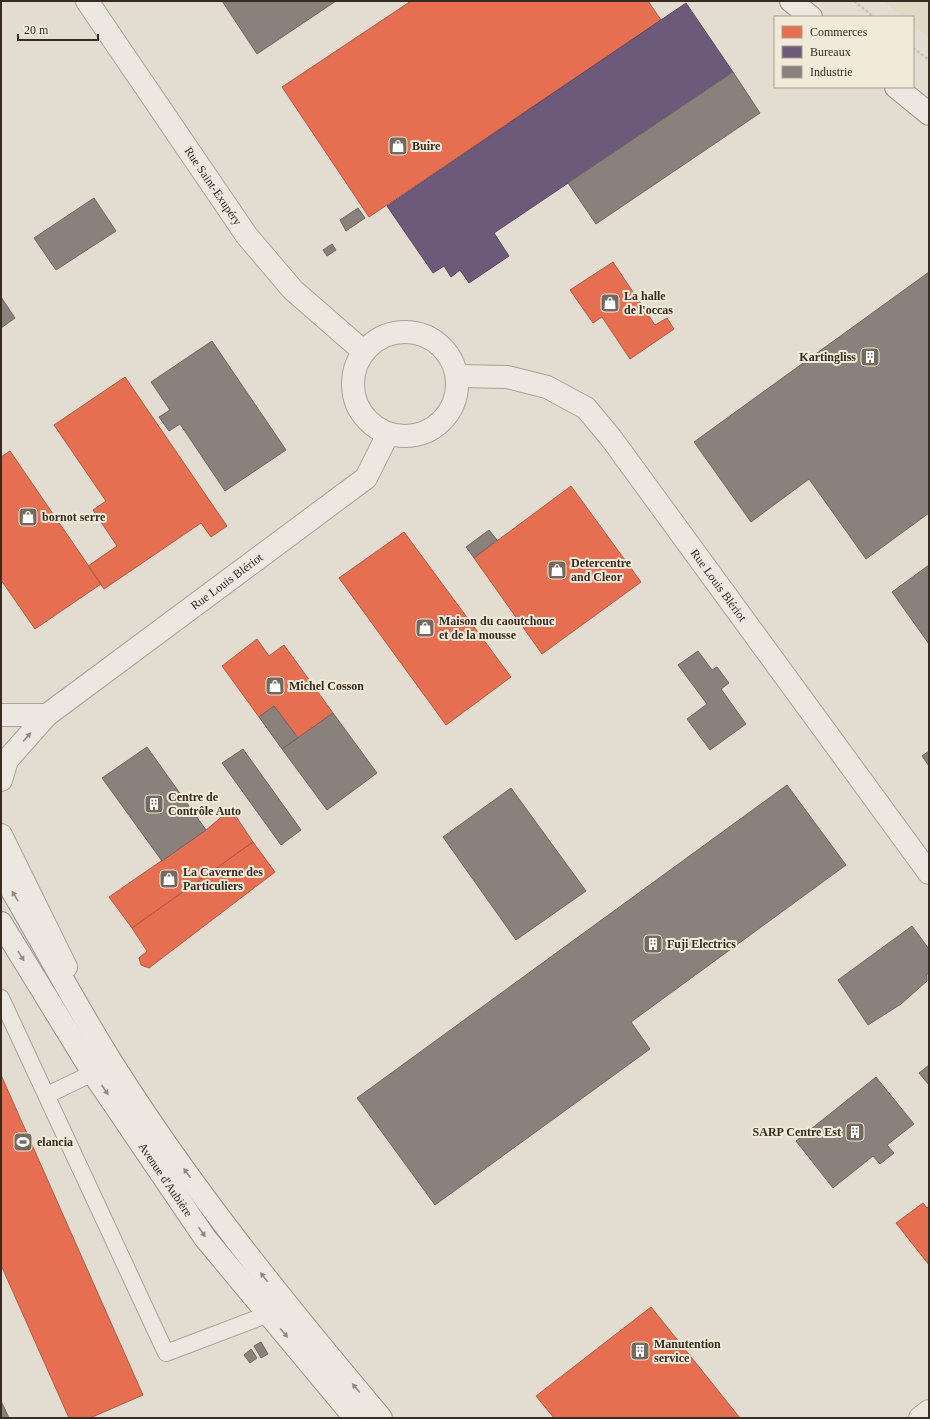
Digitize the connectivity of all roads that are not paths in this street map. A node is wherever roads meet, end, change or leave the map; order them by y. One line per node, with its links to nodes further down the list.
1 (87, 1): 6 (street, Rue Saint-Exupéry)
2 (791, 1): 3 (street)
3 (810, 16)
4 (897, 88): 5 (street)
5 (929, 114)
6 (363, 351): 7 (street); 8 (street)
7 (458, 376): 8 (street); 14 (street, Rue Louis Blériot)
8 (388, 434): 10 (street, Rue Louis Blériot)
9 (1, 715): 10 (street)
10 (47, 715): 11 (street, one-way to 10)
11 (3, 768)
12 (1, 835): 17 (street, Avenue d'Aubière)
13 (1, 872): 17 (street, Avenue d'Aubière, one-way to 13)
14 (929, 873)
15 (1, 923): 17 (street, Avenue d'Aubière, one-way to 17)
16 (1, 998): 18 (lane)
17 (102, 1068): 18 (lane); 19 (street, Avenue d'Aubière)
18 (47, 1095): 19 (lane)
19 (276, 1309): 21 (street, Avenue d'Aubière, one-way to 21); 22 (street, Avenue d'Aubière, one-way to 19)
20 (929, 1411): 23 (street)
21 (355, 1418)
22 (381, 1418)
23 (920, 1418)

